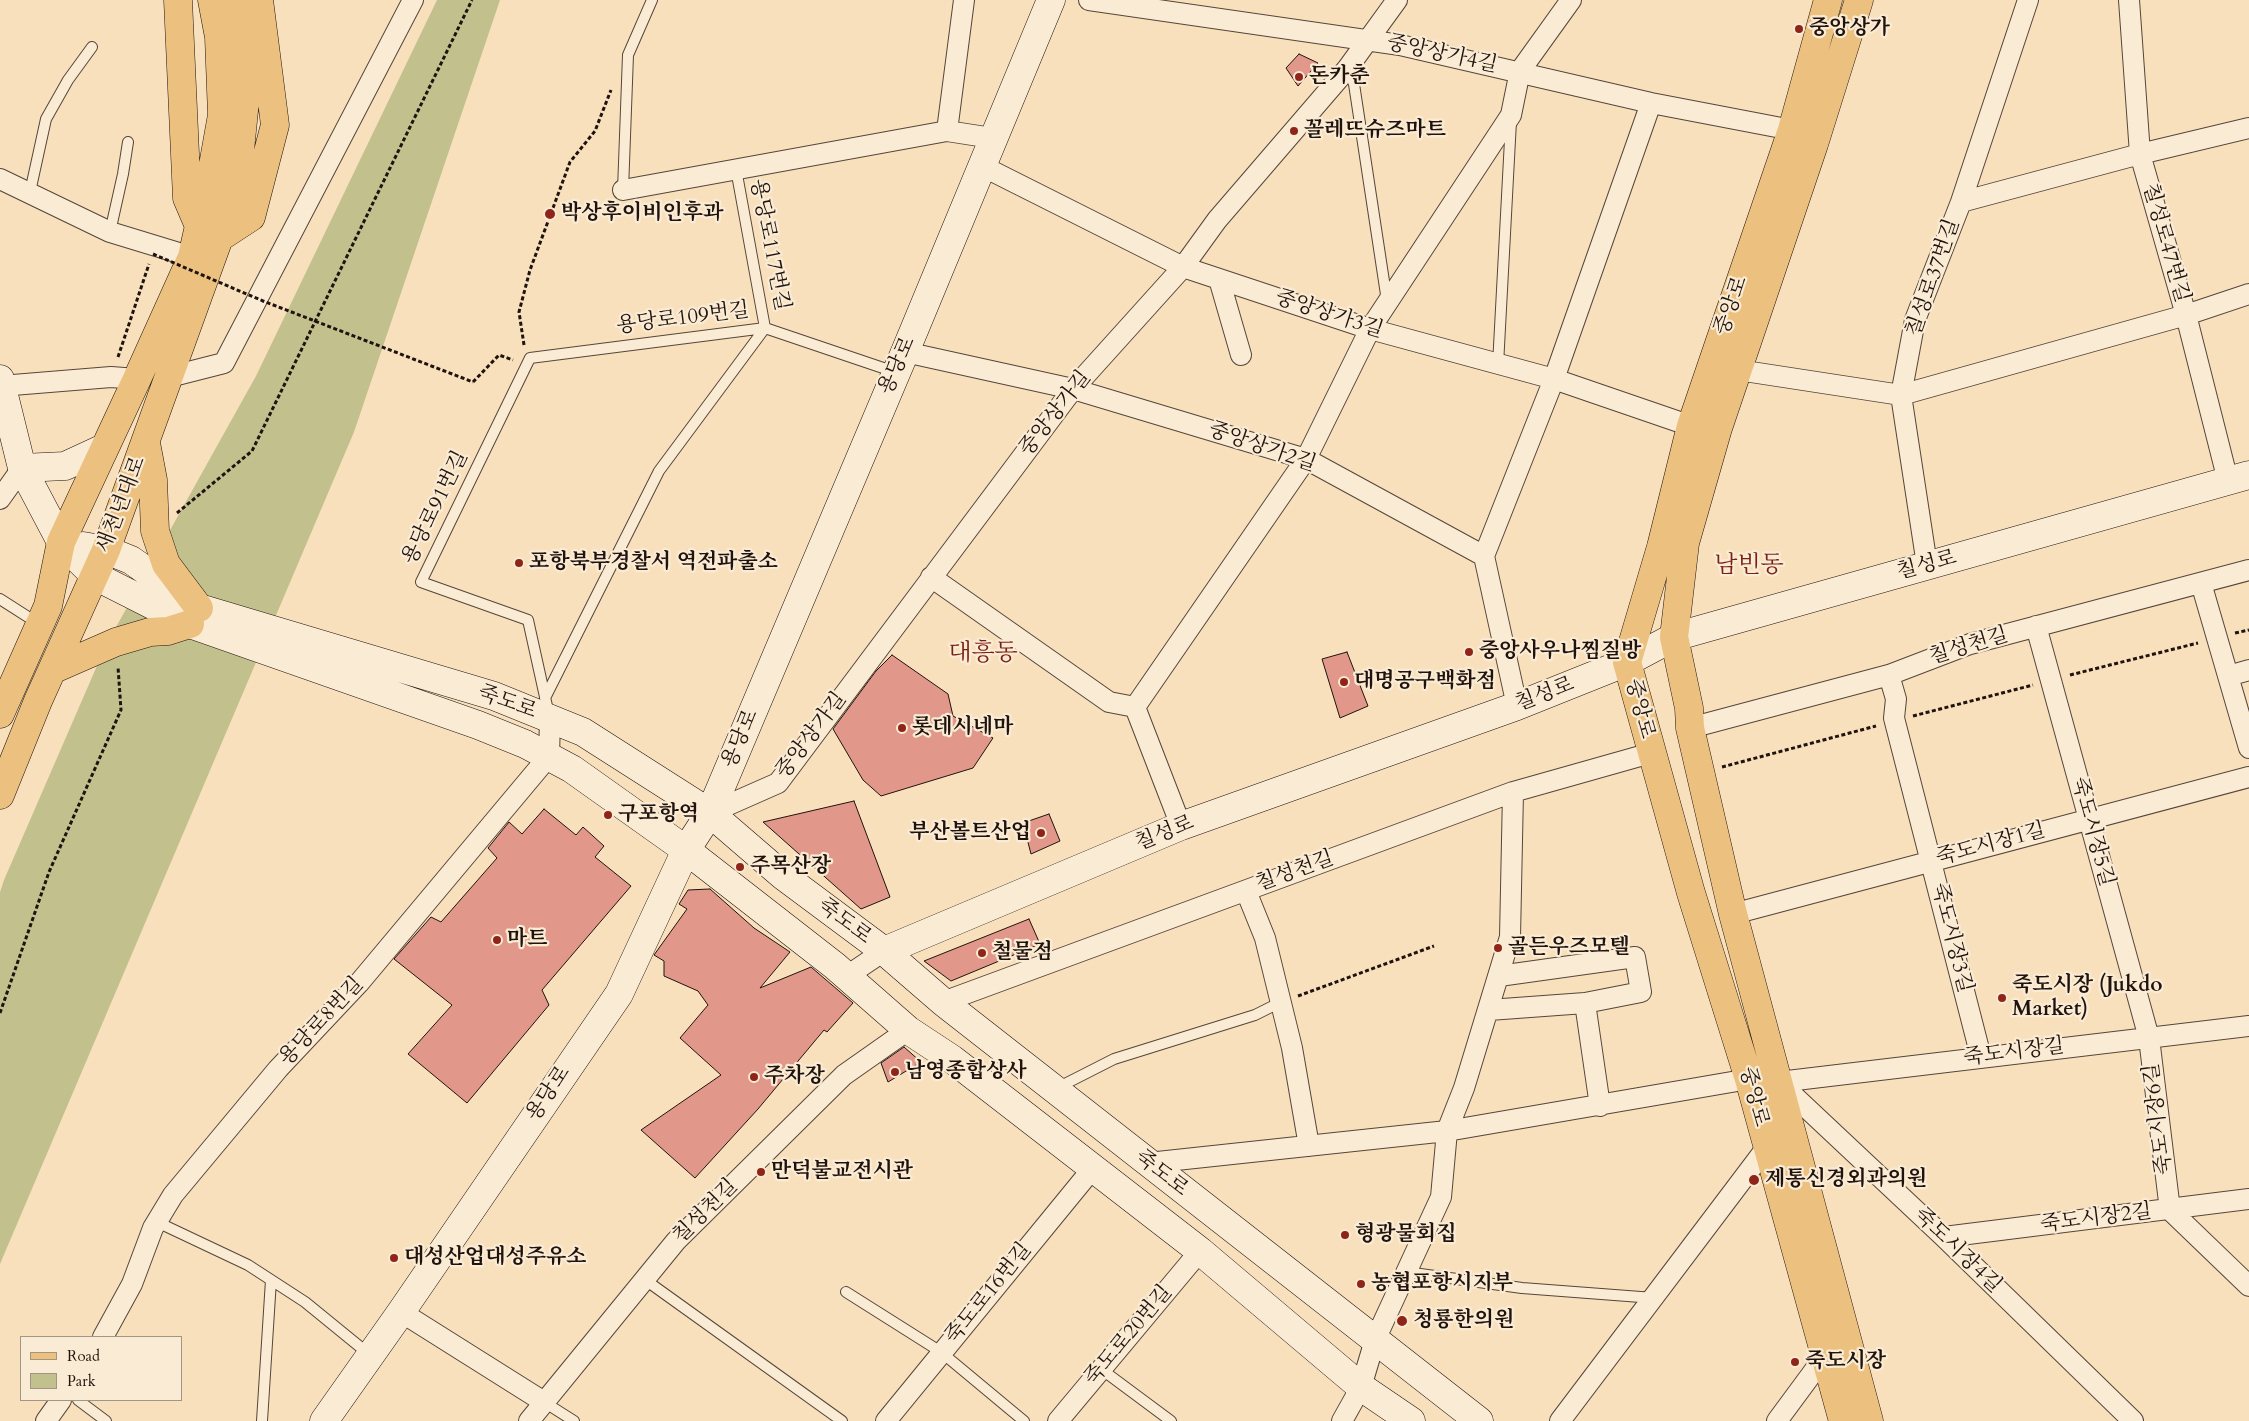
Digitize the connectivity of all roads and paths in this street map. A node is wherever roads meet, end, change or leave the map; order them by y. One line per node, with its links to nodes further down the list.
1 (212, 0): 36 (main road)
2 (237, 0): 36 (main road)
3 (259, 0): 36 (main road)
4 (412, 0): 52 (street)
5 (472, 0): 65 (path)
6 (652, 0): 19 (lane)
7 (964, 0): 25 (street)
8 (1051, 0): 27 (main road, 용당로)
9 (1089, 0): 17 (street, 중앙상가4길)
10 (1397, 0): 17 (street, 중앙상가길)
11 (1571, 0): 21 (street)
12 (1828, 0): 26 (main road, 중앙로)
13 (1859, 0): 51 (main road, 중앙로)
14 (2028, 0): 35 (street, 칠성로37번길)
15 (2129, 0): 29 (street, 칠성로47번길)
16 (174, 3): 36 (main road)
17 (1367, 39): 20 (street, 중앙상가길); 21 (street, 중앙상가4길)
18 (92, 47): 34 (lane)
19 (628, 66): 33 (lane); 48 (path)
20 (1346, 69): 39 (street, 중앙상가길); 42 (lane)
21 (1520, 71): 22 (street, 중앙상가4길); 23 (street)
22 (1651, 103): 26 (street, 중앙상가4길); 54 (street)
23 (1511, 115): 42 (street); 50 (lane)
24 (2249, 128): 29 (street)
25 (947, 130): 27 (street); 31 (street)
26 (1792, 130): 58 (main road, 중앙로)
27 (992, 138): 30 (main road, 용당로)
28 (128, 142): 37 (lane)
29 (2140, 154): 35 (street); 43 (street, 칠성로47번길)
30 (982, 166): 39 (street, 중앙상가3길); 49 (main road, 용당로)
31 (736, 169): 33 (street); 44 (lane, 용당로117번길)
32 (0, 179): 34 (street)
33 (623, 190)
34 (30, 192): 37 (street)
35 (1961, 202): 57 (street, 칠성로37번길)
36 (213, 220): 38 (main road, 새천년대로); 52 (main road, 새천년대로)
37 (110, 232): 38 (street)
38 (192, 257): 53 (main road, 새천년대로)
39 (1183, 267): 40 (street, 중앙상가3길); 56 (street, 중앙상가길)
40 (1219, 279): 45 (street, 중앙상가3길); 47 (street)
41 (2249, 294): 43 (street)
42 (1387, 302): 45 (street)
43 (2186, 315): 57 (street); 63 (street, 칠성로47번길)
44 (765, 328): 48 (lane, 용당로109번길); 49 (lane, 용당로109번길); 90 (lane)
45 (1370, 329): 50 (street, 중앙상가3길); 61 (street)
46 (499, 355): 53 (path, bridge)
47 (1240, 355)
48 (530, 358): 90 (lane, 용당로91번길)
49 (900, 362): 56 (street, 중앙상가2길); 101 (main road, 용당로)
50 (1498, 364): 54 (street, 중앙상가3길)
51 (1738, 370): 57 (street); 79 (main road, 중앙로)
52 (169, 377): 59 (main road, 새천년대로)
53 (124, 378): 55 (street); 60 (main road, 새천년대로)
54 (1554, 379): 58 (street, 중앙상가3길); 68 (street)
55 (1, 384): 62 (main road, 죽도로)
56 (1073, 389): 61 (street, 중앙상가2길); 72 (street, 중앙상가길)
57 (1901, 395): 69 (street, 칠성로37번길)
58 (1691, 426): 82 (main road, 중앙로)
59 (146, 443): 65 (main road); 67 (main road, 새천년대로)
60 (104, 448): 62 (main road); 66 (main road, 새천년대로)
61 (1306, 459): 68 (street, 중앙상가2길); 89 (street)
62 (22, 468): 64 (street); 66 (main road, 죽도로)
63 (2238, 478): 69 (main road, 칠성로)
64 (0, 499)
65 (155, 531): 75 (main road)
66 (60, 542): 67 (main road, 죽도로); 71 (main road, 죽도로); 76 (main road, 새천년대로)
67 (106, 550): 71 (main road, 새천년대로); 75 (main road, 죽도로)
68 (1484, 556): 88 (street)
69 (1927, 565): 79 (main road, 칠성로)
70 (2249, 570): 73 (street, 칠성천길)
71 (95, 576): 75 (main road, 죽도로); 83 (main road, 새천년대로)
72 (931, 577): 89 (street); 101 (street, 중앙상가길)
73 (2201, 583): 77 (street, 칠성천길); 80 (street)
74 (0, 599): 76 (lane)
75 (194, 616): 81 (main road); 90 (main road, 죽도로); 96 (main road, 죽도로)
76 (40, 625): 91 (main road, 새천년대로)
77 (2036, 626): 85 (street, 칠성천길); 87 (street, 죽도시장5길)
78 (2249, 630): 80 (path)
79 (1674, 637): 82 (main road, 칠성로); 93 (main road, 중앙로)
80 (2217, 638): 86 (street); 87 (path)
81 (116, 642): 83 (main road); 116 (path)
82 (1627, 662): 88 (main road, 칠성로); 95 (main road, 중앙로)
83 (52, 670): 100 (main road, 새천년대로)
84 (2249, 670): 86 (street)
85 (1889, 674): 92 (street, 죽도시장3길); 93 (street, 칠성천길)
86 (2228, 676): 94 (street)
87 (2051, 680): 92 (path); 102 (street, 죽도시장5길)
88 (1516, 706): 103 (main road, 칠성로)
89 (1135, 707): 103 (street)
90 (548, 708): 96 (street); 101 (main road, 죽도로)
91 (0, 714)
92 (1895, 721): 97 (path); 105 (street, 죽도시장3길)
93 (1690, 728): 97 (main road, 중앙로)
94 (2249, 748)
95 (1651, 753): 99 (street, 칠성천길); 121 (main road, 중앙로)
96 (549, 756): 104 (main road, 죽도로); 132 (street, 용당로8번길)
97 (1700, 772): 107 (main road, 중앙로)
98 (2249, 777): 102 (street, 죽도시장1길)
99 (1513, 792): 106 (street, 칠성천길); 111 (street)
100 (0, 795)
101 (710, 813): 104 (main road, 용당로); 109 (main road, 죽도로)
102 (2088, 819): 105 (street, 죽도시장1길); 119 (street, 죽도시장5길)
103 (1181, 826): 109 (main road, 칠성로)
104 (686, 850): 110 (main road, 죽도로); 141 (main road, 용당로)
105 (1932, 861): 107 (street, 죽도시장1길); 120 (street, 죽도시장3길)
106 (1246, 891): 112 (street, 칠성천길); 113 (street)
107 (1733, 914): 122 (main road, 중앙로)
108 (1434, 946): 113 (path)
109 (884, 951): 110 (street); 112 (main road, 죽도로)
110 (847, 976): 118 (main road, 죽도로)
111 (1499, 976): 114 (street); 115 (street)
112 (943, 1002): 123 (main road, 죽도로)
113 (1281, 1002): 123 (lane); 126 (street)
114 (1585, 1002): 115 (street); 124 (street)
115 (1488, 1010): 125 (street)
116 (0, 1013)
117 (2249, 1026): 119 (street, 죽도시장길)
118 (908, 1030): 129 (main road, 죽도로); 136 (street, 칠성천길)
119 (2149, 1038): 120 (street, 죽도시장길); 131 (street, 죽도시장6길)
120 (1981, 1057): 122 (street, 죽도시장길)
121 (1749, 1079): 124 (street); 127 (main road, 중앙로)
122 (1779, 1082): 133 (street, 죽도시장4길); 169 (main road, 중앙로)
123 (1054, 1089): 128 (main road, 죽도로)
124 (1600, 1106): 125 (street)
125 (1447, 1131): 126 (street); 135 (street)
126 (1309, 1146): 128 (street)
127 (1767, 1146): 140 (street); 146 (main road, 중앙로)
128 (1148, 1163): 143 (main road, 죽도로)
129 (1093, 1168): 134 (main road, 죽도로); 144 (street, 죽도로16번길)
130 (2249, 1199): 131 (street, 죽도시장2길)
131 (2170, 1210): 133 (street, 죽도시장2길); 138 (street)
132 (157, 1222): 137 (lane); 142 (street, 용당로8번길)
133 (1944, 1237): 170 (street, 죽도시장4길)
134 (1200, 1251): 147 (street, 죽도로20번길); 148 (main road, 죽도로)
135 (1406, 1272): 140 (lane); 143 (street)
136 (644, 1279): 151 (street, 칠성천길); 158 (lane)
137 (271, 1280): 145 (lane); 154 (lane)
138 (2249, 1286)
139 (846, 1292): 144 (lane)
140 (1654, 1298): 166 (street)
141 (401, 1312): 145 (main road, 용당로); 151 (street)
142 (105, 1336)
143 (1374, 1340): 148 (street); 165 (main road, 죽도로)
144 (941, 1352): 159 (street, 죽도로16번길); 160 (lane)
145 (371, 1355): 155 (main road, 용당로)
146 (1825, 1356): 167 (street); 168 (main road, 중앙로)
147 (1101, 1369): 161 (street, 죽도로20번길); 162 (lane)
148 (1361, 1387): 163 (street); 164 (main road, 죽도로)
149 (60, 1401): 152 (street)
150 (79, 1401): 153 (lane)
151 (544, 1402): 156 (street, 칠성천길); 157 (lane)
152 (46, 1421)
153 (106, 1421)
154 (262, 1421)
155 (324, 1421)
156 (529, 1421)
157 (574, 1421)
158 (842, 1421)
159 (886, 1421)
160 (1024, 1421)
161 (1058, 1421)
162 (1171, 1421)
163 (1342, 1421)
164 (1411, 1421)
165 (1478, 1421)
166 (1560, 1421)
167 (1778, 1421)
168 (1843, 1421)
169 (1869, 1421)
170 (2133, 1421)

